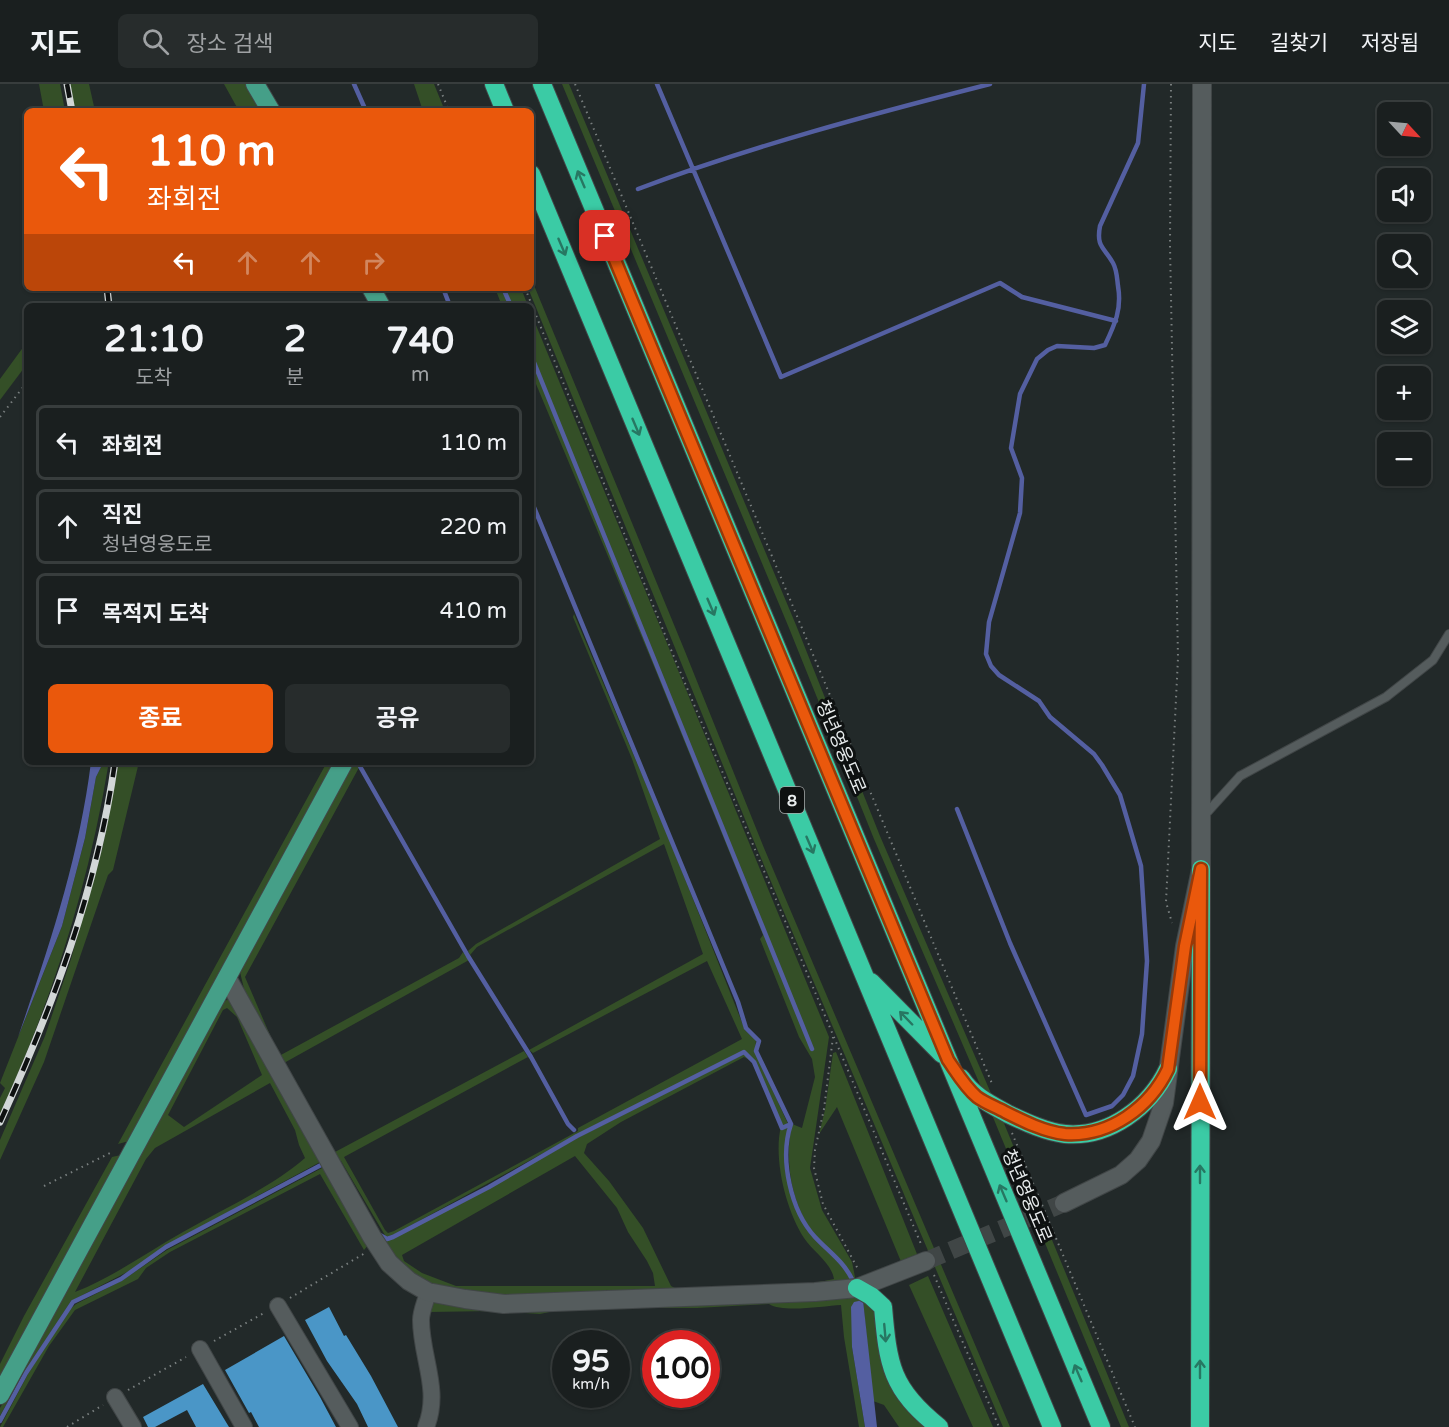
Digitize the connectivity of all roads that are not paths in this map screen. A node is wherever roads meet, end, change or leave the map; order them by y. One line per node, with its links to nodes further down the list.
1 (255, 84): 5 (main road)
2 (494, 84): 6 (highway)
3 (542, 84): 14 (highway, 청년영웅도로, one-way to 3)
4 (1202, 84): 10 (street)
5 (269, 108)
6 (504, 108)
7 (534, 181): 12 (highway, 8, one-way to 12)
8 (1449, 634): 10 (lane)
9 (342, 765): 13 (main road)
10 (1199, 821): 11 (street)
11 (1201, 869): 15 (street); 31 (highway, one-way to 11)
12 (864, 975): 14 (highway, one-way to 12); 29 (highway, 8)
13 (227, 978): 19 (street); 22 (main road)
14 (948, 1060): 15 (highway); 30 (highway, 청년영웅도로, one-way to 14)
15 (1168, 1069): 16 (street)
16 (1064, 1203)
17 (926, 1258): 18 (street)
18 (857, 1288): 19 (street); 28 (highway, one-way to 28)
19 (428, 1292): 27 (street)
20 (278, 1306): 26 (street)
21 (200, 1349): 25 (street)
22 (0, 1395)
23 (116, 1397): 24 (street)
24 (133, 1427)
25 (244, 1427)
26 (350, 1427)
27 (426, 1427)
28 (939, 1427)
29 (1052, 1427)
30 (1101, 1427)
31 (1200, 1427)

